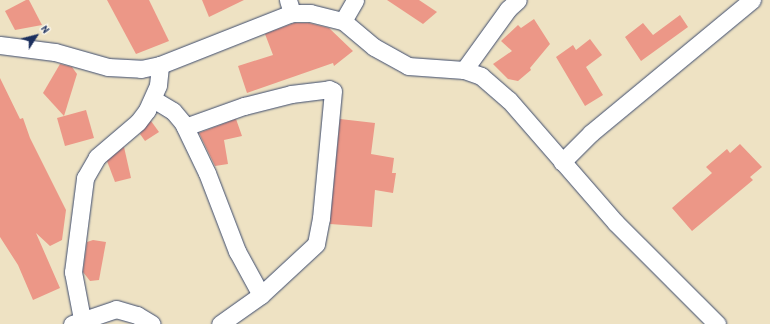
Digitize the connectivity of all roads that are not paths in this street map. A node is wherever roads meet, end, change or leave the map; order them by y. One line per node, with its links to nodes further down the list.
1 (355, 0): 5 (street)
2 (518, 0): 8 (street)
3 (752, 0): 11 (street)
4 (290, 6): 5 (street); 7 (street)
5 (342, 21): 8 (street)
6 (0, 44): 7 (street)
7 (160, 65): 9 (street)
8 (464, 70): 11 (street)
9 (152, 99): 10 (street); 13 (street)
10 (185, 127): 12 (street); 12 (street)
11 (562, 162): 16 (street)
12 (261, 295): 15 (street)
13 (77, 321): 14 (street)
14 (152, 324)
15 (220, 324)
16 (717, 324)

